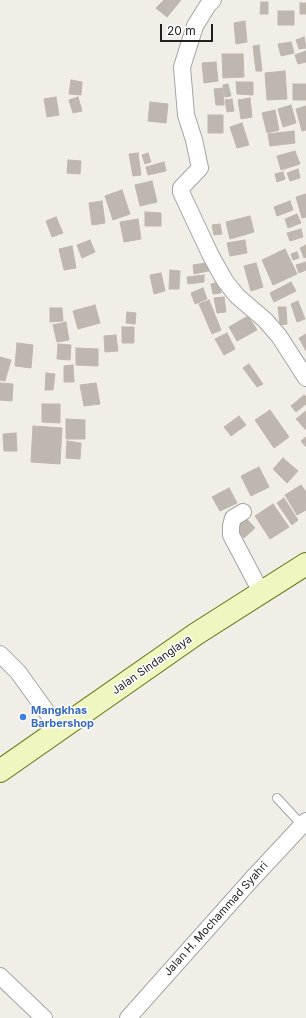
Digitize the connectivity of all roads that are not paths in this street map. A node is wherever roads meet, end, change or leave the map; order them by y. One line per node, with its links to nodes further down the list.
1 (213, 0): 2 (street)
2 (306, 378)
3 (243, 512): 5 (street)
4 (306, 564): 5 (street, Jalan Sindanglaya)
5 (261, 592): 7 (street, Jalan Sindanglaya)
6 (0, 654): 7 (street)
7 (59, 729): 8 (street, Jalan Sindanglaya)
8 (0, 771)
9 (277, 798): 10 (lane)
10 (304, 823): 13 (street, Jalan H. Mochammad Syahri)
11 (0, 976): 12 (street)
12 (44, 1018)
13 (128, 1018)

